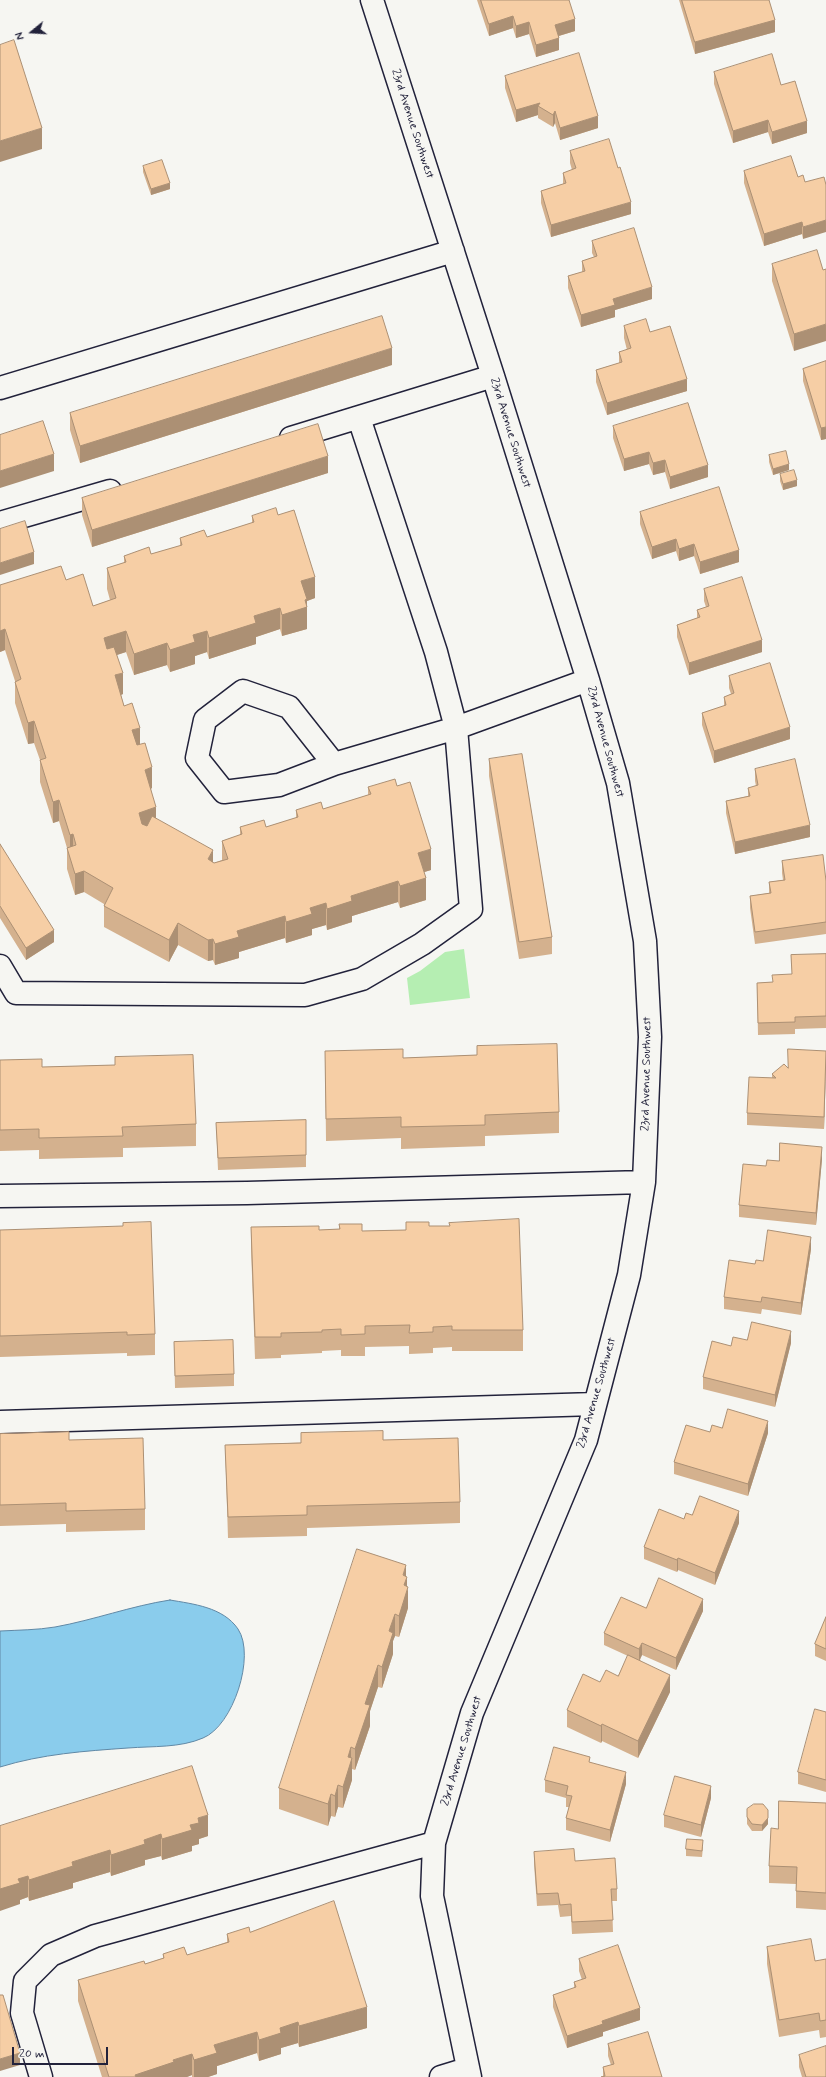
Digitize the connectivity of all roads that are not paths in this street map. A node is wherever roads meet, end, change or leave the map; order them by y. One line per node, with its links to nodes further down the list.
1 (372, 0): 2 (street, 23rd Avenue Southwest)
2 (453, 251): 3 (street, 23rd Avenue Southwest); 4 (street)
3 (493, 376): 5 (street); 9 (street, 23rd Avenue Southwest)
4 (0, 388)
5 (359, 418): 6 (street); 10 (street)
6 (275, 443)
7 (130, 485): 8 (street)
8 (0, 523)
9 (588, 680): 10 (street); 13 (street, 23rd Avenue Southwest)
10 (456, 728): 11 (street); 12 (street)
11 (334, 764): 11 (street)
12 (0, 966)
13 (644, 1182): 14 (street); 15 (street, 23rd Avenue Southwest)
14 (0, 1196)
15 (595, 1404): 16 (street); 17 (street, 23rd Avenue Southwest)
16 (0, 1422)
17 (434, 1843): 18 (street, 23rd Avenue Southwest); 19 (street)
18 (468, 2073): 20 (street)
19 (41, 2077)
20 (441, 2077)

